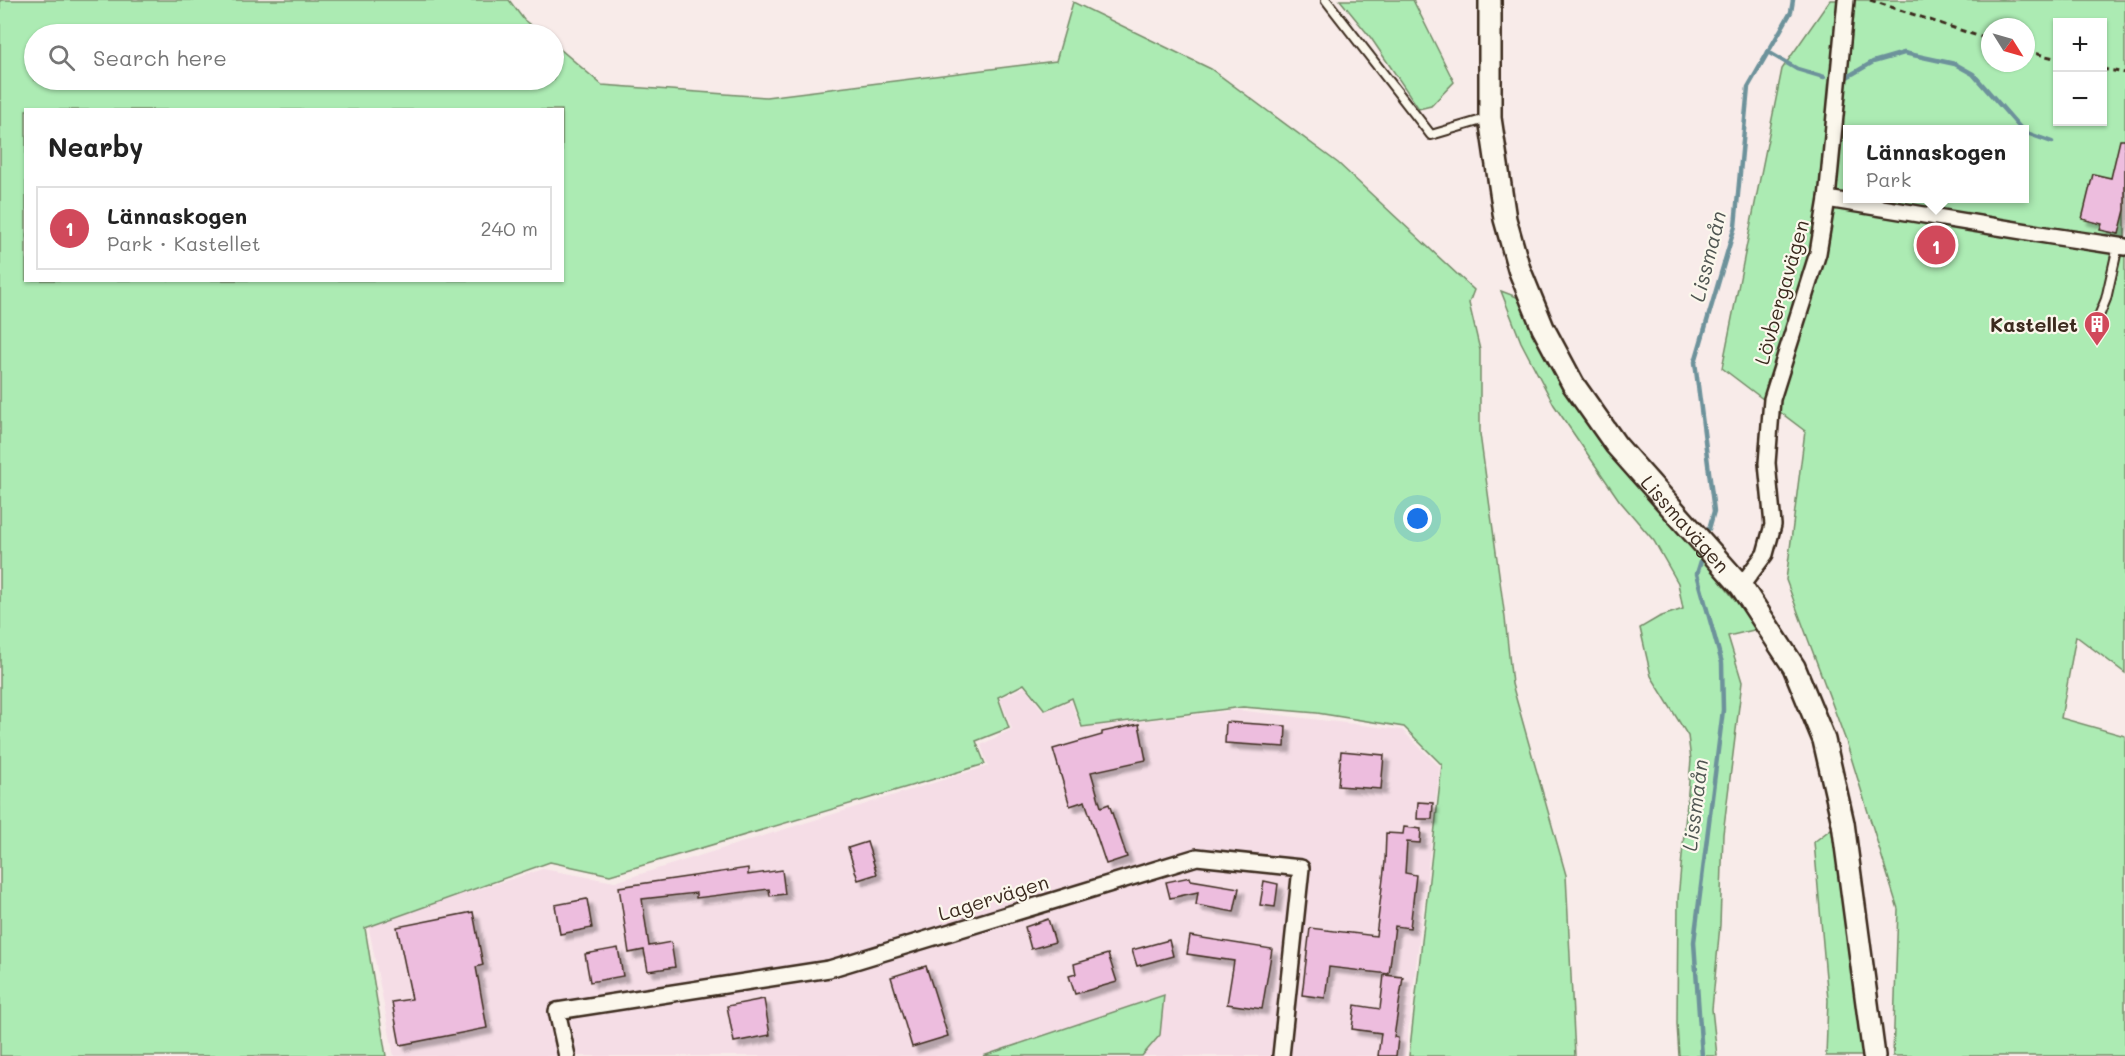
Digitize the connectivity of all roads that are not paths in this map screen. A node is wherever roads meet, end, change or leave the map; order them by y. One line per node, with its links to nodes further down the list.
1 (1326, 0): 4 (lane)
2 (1490, 0): 4 (street, Lissmavägen)
3 (1846, 0): 5 (street, Lövbergavägen)
4 (1490, 118): 10 (street, Lissmavägen)
5 (1827, 198): 6 (street); 10 (street, Lövbergavägen)
6 (1843, 201)
7 (1858, 203): 8 (street)
8 (2122, 246): 9 (lane)
9 (2099, 316)
10 (1742, 586): 13 (street, Lissmavägen)
11 (567, 1056): 12 (street, Lagervägen)
12 (1281, 1056)
13 (1874, 1056)

